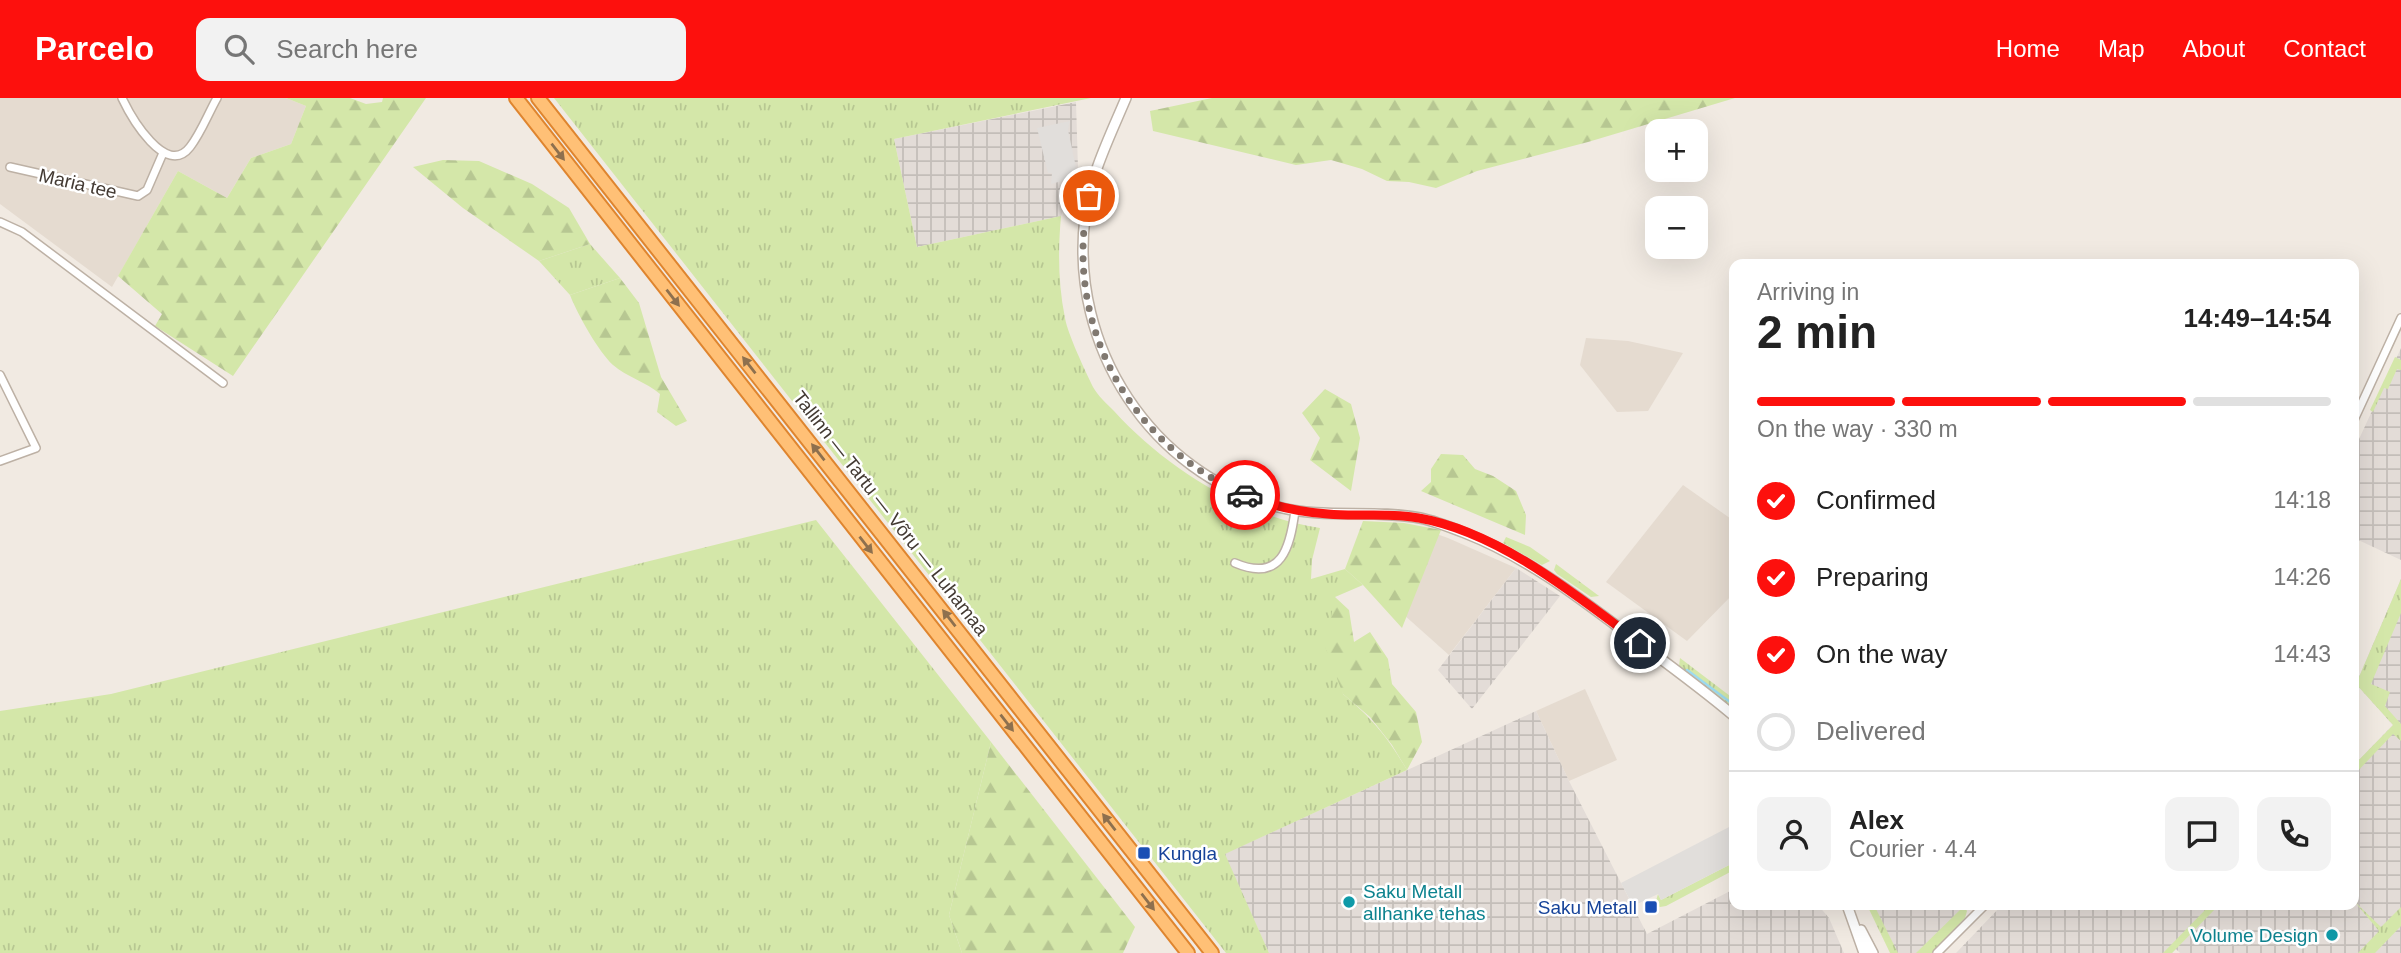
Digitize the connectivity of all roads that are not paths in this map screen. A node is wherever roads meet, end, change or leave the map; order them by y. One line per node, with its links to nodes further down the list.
1 (122, 98): 6 (street)
2 (217, 98): 6 (street)
3 (516, 98): 20 (highway, Tallinn — Tartu — Võru — Luhamaa, one-way to 20)
4 (538, 98): 21 (highway, Tallinn — Tartu — Võru — Luhamaa, one-way to 4)
5 (1126, 98): 14 (street)
6 (163, 153): 7 (street, Maria tee)
7 (9, 167)
8 (0, 222): 11 (street)
9 (2401, 318): 12 (street)
10 (0, 375): 13 (street)
11 (223, 383)
12 (2359, 410)
13 (0, 461)
14 (1295, 511): 15 (street); 16 (street)
15 (1235, 562)
16 (1729, 712)
17 (1849, 910): 22 (street)
18 (1850, 910): 23 (street)
19 (1980, 910): 24 (street)
20 (1188, 953)
21 (1212, 953)
22 (1864, 953)
23 (1874, 953)
24 (1939, 953)

